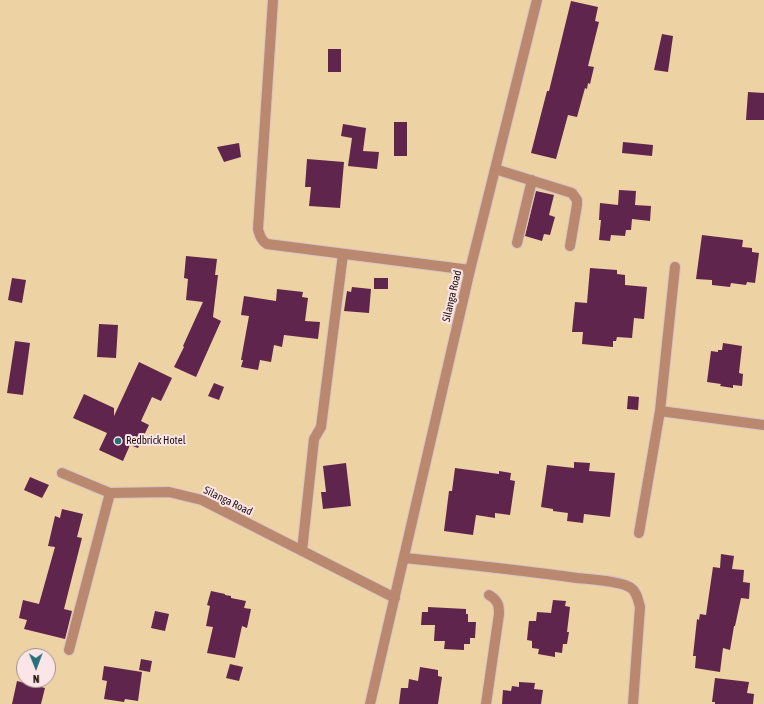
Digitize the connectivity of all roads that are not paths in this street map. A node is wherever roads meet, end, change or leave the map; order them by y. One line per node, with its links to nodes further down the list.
1 (273, 0): 7 (street)
2 (537, 0): 3 (street, Silanga Road)
3 (495, 168): 4 (street); 9 (street, Silanga Road)
4 (532, 180): 5 (street); 6 (street)
5 (517, 243)
6 (570, 246)
7 (344, 254): 9 (street); 15 (street)
8 (675, 268): 10 (street)
9 (470, 270): 16 (street, Silanga Road)
10 (660, 411): 11 (street); 14 (street)
11 (764, 425)
12 (62, 473): 13 (street, Silanga Road)
13 (110, 493): 15 (street, Silanga Road); 19 (street)
14 (639, 533)
15 (302, 551): 18 (street, Silanga Road)
16 (405, 558): 18 (street, Silanga Road); 22 (street)
17 (489, 595): 21 (street)
18 (395, 598): 20 (street, Silanga Road)
19 (70, 650)
20 (370, 704)
21 (486, 704)
22 (633, 704)

